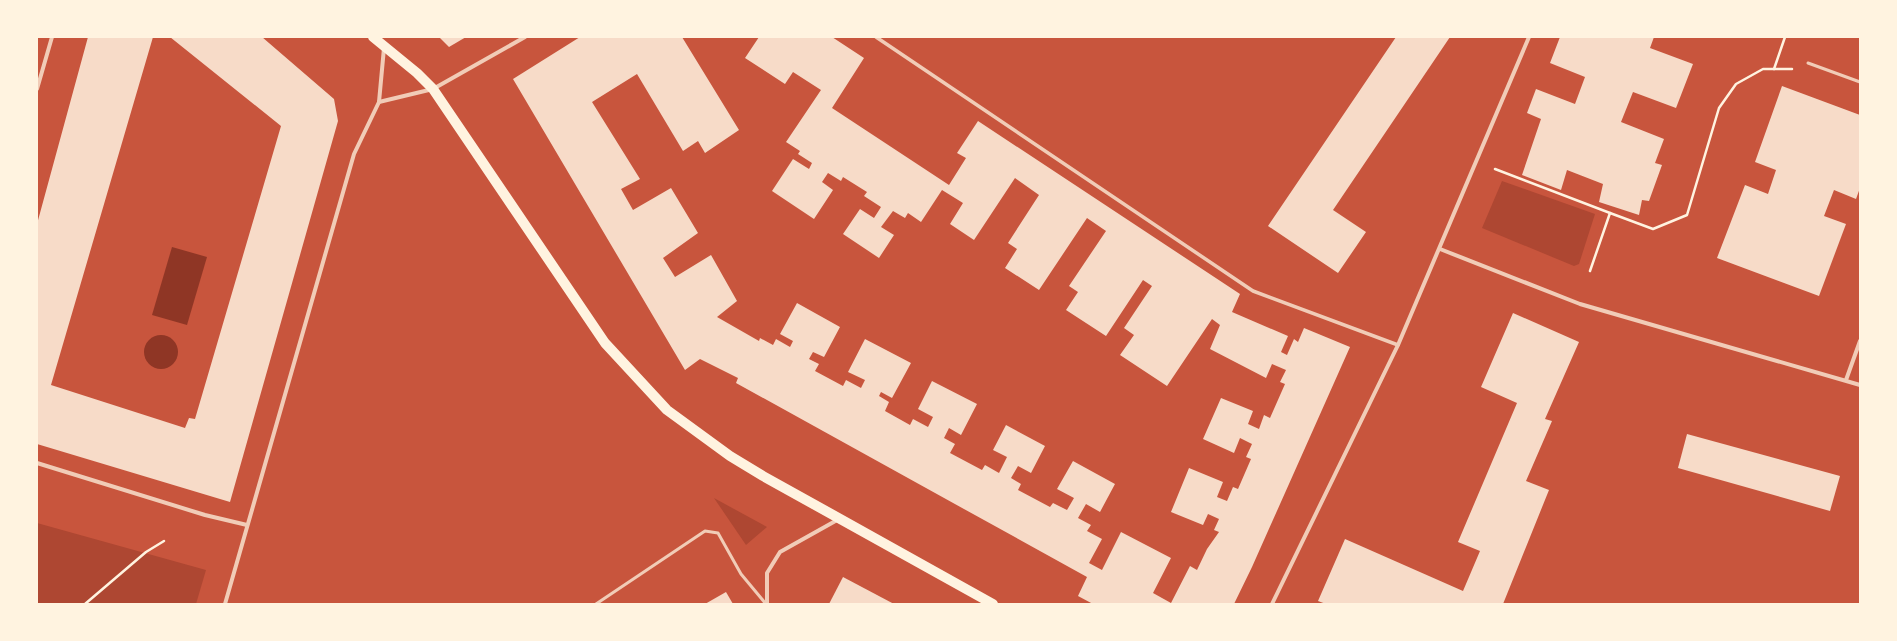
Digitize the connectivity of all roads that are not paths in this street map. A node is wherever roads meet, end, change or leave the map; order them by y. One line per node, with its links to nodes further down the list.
1 (52, 37): 9 (street)
2 (373, 37): 6 (main road)
3 (525, 37): 10 (street)
4 (876, 37): 14 (street)
5 (1529, 37): 12 (street)
6 (384, 47): 10 (main road); 11 (street)
7 (1808, 63): 8 (lane)
8 (1860, 82)
9 (37, 89)
10 (433, 89): 11 (street); 18 (main road)
11 (379, 102): 19 (street)
12 (1440, 249): 14 (street); 15 (street)
13 (1860, 341): 15 (street)
14 (1398, 345): 24 (street)
15 (1846, 380): 16 (street)
16 (1860, 385)
17 (37, 463): 19 (street)
18 (841, 518): 22 (street); 23 (main road)
19 (247, 525): 20 (street)
20 (225, 604)
21 (596, 604): 22 (lane)
22 (766, 604)
23 (993, 604)
24 (1272, 604)

